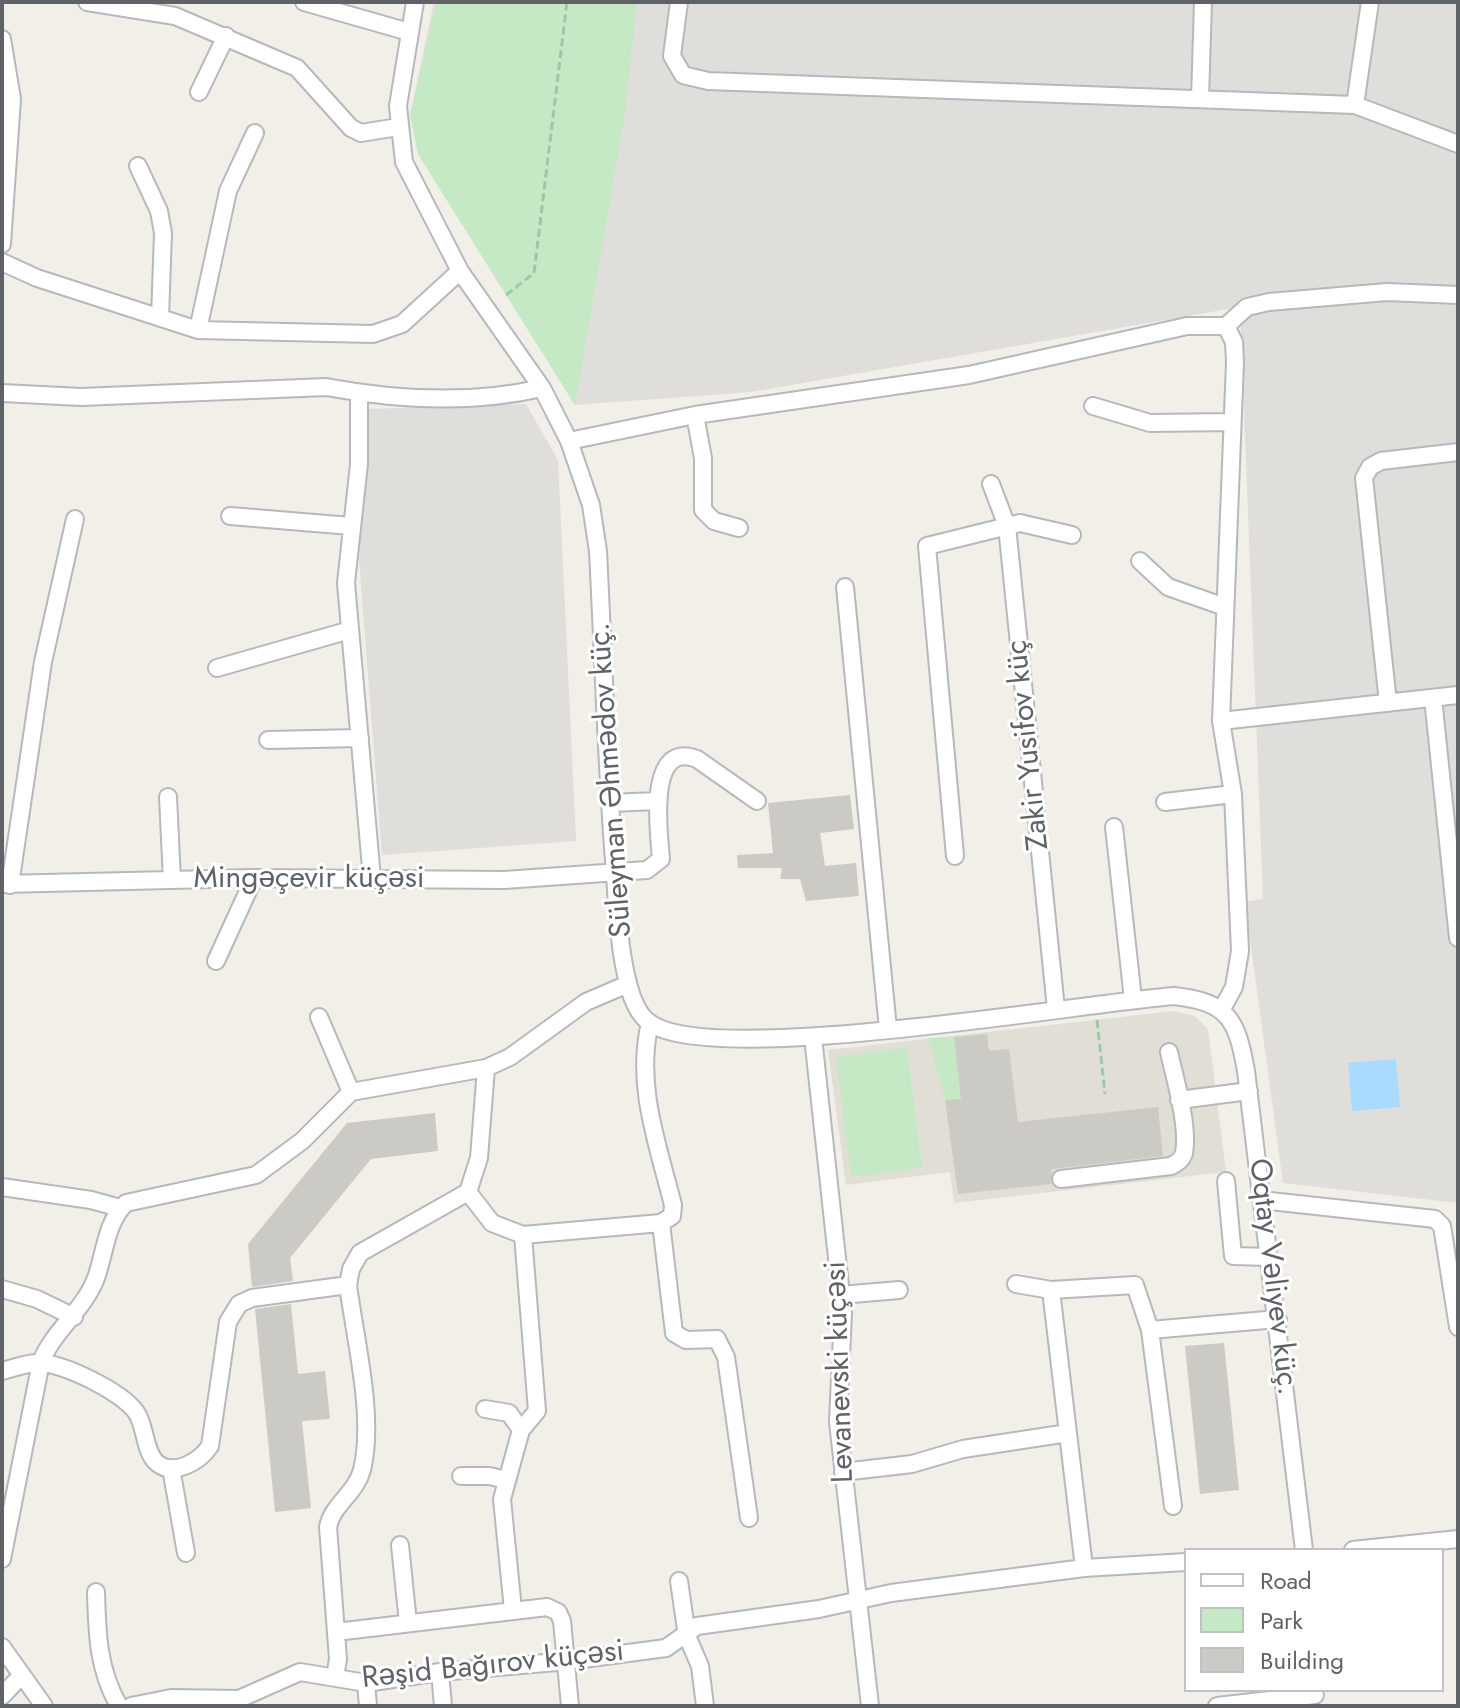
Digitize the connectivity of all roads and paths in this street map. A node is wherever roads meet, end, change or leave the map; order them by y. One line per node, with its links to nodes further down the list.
1 (87, 2): 9 (street)
2 (304, 2): 8 (street)
3 (415, 2): 8 (street, Süleyman Əhmədov küç.)
4 (567, 2): 21 (path)
5 (679, 2): 12 (street)
6 (1203, 2): 12 (street)
7 (1370, 2): 13 (street)
8 (409, 32): 14 (street, Süleyman Əhmədov küç.)
9 (226, 36): 11 (street); 14 (street)
10 (2, 39): 18 (street)
11 (199, 92)
12 (1200, 99): 13 (street)
13 (1355, 105): 16 (street)
14 (398, 127): 20 (street, Süleyman Əhmədov küç.)
15 (255, 133): 25 (street)
16 (1458, 144)
17 (138, 166): 23 (street)
18 (2, 244)
19 (2, 262): 23 (street)
20 (460, 271): 25 (street); 26 (street, Süleyman Əhmədov küç.)
21 (506, 295)
22 (1458, 295): 24 (street)
23 (160, 318): 25 (street)
24 (1226, 326): 30 (street); 31 (street)
25 (198, 330)
26 (542, 388): 28 (street); 32 (street, Süleyman Əhmədov küç.)
27 (2, 393): 28 (street)
28 (359, 393): 37 (street)
29 (1093, 406): 31 (street)
30 (695, 415): 32 (street); 39 (street)
31 (1232, 422): 43 (street)
32 (569, 441): 57 (street, Süleyman Əhmədov küç.)
33 (1458, 452): 48 (street)
34 (991, 484): 38 (street, Zakir Yusifov küç)
35 (230, 516): 37 (street)
36 (75, 519): 64 (street)
37 (351, 526): 44 (street)
38 (1007, 526): 40 (street); 59 (street); 70 (street, Zakir Yusifov küç)
39 (739, 528)
40 (1072, 535)
41 (1140, 561): 43 (street)
42 (845, 587): 74 (street)
43 (1225, 607): 49 (street)
44 (350, 630): 45 (street); 50 (street)
45 (217, 668)
46 (1458, 695): 47 (street)
47 (1433, 698): 48 (street); 65 (street)
48 (1388, 703): 49 (street)
49 (1221, 721): 52 (street)
50 (360, 738): 51 (street); 62 (street)
51 (268, 740)
52 (1233, 794): 56 (street); 71 (street)
53 (168, 797): 63 (street)
54 (657, 801): 55 (street); 57 (street); 60 (street, Mingəçevir küçəsi)
55 (757, 801)
56 (1165, 802)
57 (610, 803): 60 (street, Süleyman Əhmədov küç.)
58 (1114, 827): 68 (street)
59 (955, 856)
60 (615, 873): 62 (street, Mingəçevir küçəsi); 67 (street, Süleyman Əhmədov küç.)
61 (254, 878): 62 (street, Mingəçevir küçəsi); 63 (street, Mingəçevir küçəsi); 66 (street)
62 (372, 879)
63 (172, 880): 64 (street, Mingəçevir küçəsi)
64 (6, 885)
65 (1458, 938)
66 (216, 961)
67 (628, 984): 73 (street, Süleyman Əhmədov küç.); 77 (street)
68 (1133, 999): 69 (street); 71 (street)
69 (1095, 1004): 70 (street); 80 (path)
70 (1056, 1009): 74 (street)
71 (1222, 1009): 78 (street, Oqtay Vəliyev küç.)
72 (319, 1017): 79 (street)
73 (650, 1023): 75 (street); 88 (street)
74 (888, 1029): 75 (street)
75 (813, 1037): 96 (street, Levanevski küçəsi)
76 (1169, 1052): 81 (street)
77 (486, 1068): 79 (street); 85 (street)
78 (1249, 1091): 81 (street); 86 (street, Oqtay Vəliyev küç.)
79 (351, 1092): 87 (street)
80 (1105, 1094)
81 (1179, 1100): 82 (street)
82 (1061, 1179)
83 (1226, 1181): 90 (street)
84 (2, 1187): 87 (street)
85 (468, 1192): 89 (street); 92 (street)
86 (1261, 1200): 90 (street, Oqtay Vəliyev küç.); 99 (street)
87 (120, 1208): 97 (street)
88 (661, 1223): 89 (street); 111 (street)
89 (523, 1235): 104 (street)
90 (1269, 1257): 98 (street, Oqtay Vəliyev küç.)
91 (1016, 1284): 95 (street)
92 (348, 1285): 106 (street); 125 (street)
93 (2, 1289): 97 (street)
94 (899, 1290): 96 (street)
95 (1051, 1290): 100 (street); 105 (street)
96 (841, 1295): 107 (street, Levanevski küçəsi)
97 (74, 1317): 101 (street)
98 (1278, 1319): 100 (street); 114 (street, Oqtay Vəliyev küç.)
99 (1458, 1327)
100 (1150, 1330): 110 (street)
101 (41, 1362): 102 (street); 106 (street); 117 (street)
102 (2, 1371)
103 (485, 1409): 104 (street)
104 (521, 1430): 109 (street)
105 (1068, 1433): 107 (street); 119 (street)
106 (171, 1468): 116 (street)
107 (843, 1472): 122 (street, Levanevski küçəsi)
108 (461, 1476): 109 (street)
109 (507, 1480): 123 (street)
110 (1173, 1506)
111 (749, 1518)
112 (1458, 1539): 115 (street)
113 (400, 1545): 124 (street)
114 (1304, 1548)
115 (1372, 1548)
116 (186, 1553)
117 (2, 1559)
118 (1184, 1562): 119 (street, Rəşid Bağırov küçəsi)
119 (1084, 1568): 122 (street, Rəşid Bağırov küçəsi)
120 (679, 1581): 126 (street)
121 (96, 1592): 136 (street)
122 (858, 1600): 126 (street, Rəşid Bağırov küçəsi); 142 (street, Levanevski küçəsi)
123 (513, 1610): 124 (street); 128 (street)
124 (408, 1623): 125 (street)
125 (336, 1632): 131 (street)
126 (687, 1636): 128 (street, Rəşid Bağırov küçəsi); 141 (street)
127 (2, 1647): 130 (street)
128 (568, 1661): 129 (street, Rəşid Bağırov küçəsi); 140 (street)
129 (440, 1672): 132 (street, Rəşid Bağırov küçəsi); 139 (street)
130 (21, 1676): 133 (street); 135 (street)
131 (335, 1677): 132 (street, Rəşid Bağırov küçəsi); 137 (street, Rəşid Bağırov küçəsi)
132 (366, 1683): 138 (street)
133 (2, 1696)
134 (1315, 1697): 143 (street)
135 (44, 1706)
136 (119, 1706)
137 (131, 1706)
138 (368, 1706)
139 (443, 1706)
140 (570, 1706)
141 (705, 1706)
142 (870, 1706)
143 (1217, 1706)

